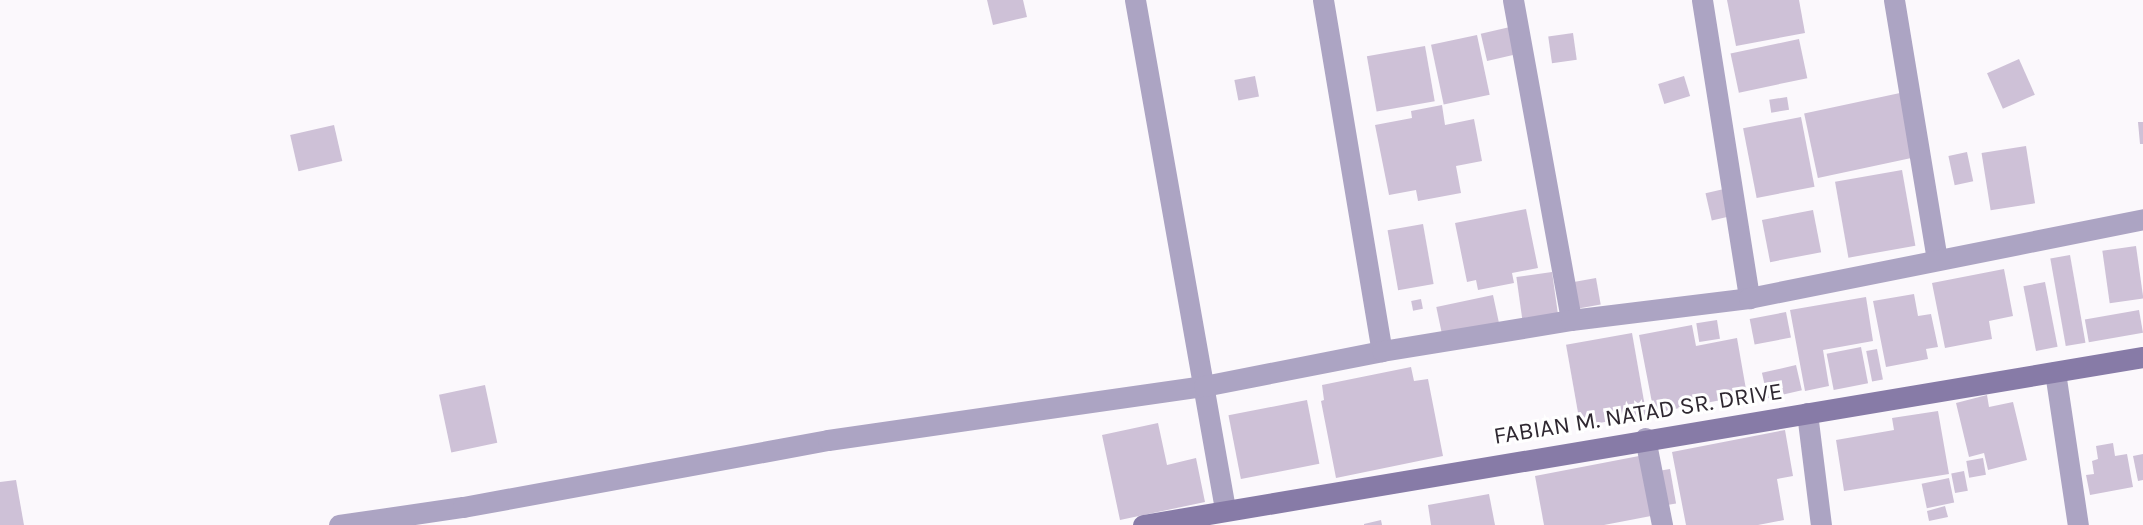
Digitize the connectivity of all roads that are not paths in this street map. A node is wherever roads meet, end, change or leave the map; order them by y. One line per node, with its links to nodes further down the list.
1 (1135, 0): 13 (street)
2 (1323, 0): 10 (street)
3 (1513, 0): 9 (street)
4 (1702, 0): 8 (street)
5 (1894, 0): 7 (street)
6 (2143, 219): 7 (street)
7 (1937, 259): 8 (street)
8 (1749, 298): 9 (street)
9 (1571, 320): 10 (street)
10 (1382, 351): 13 (street)
11 (2143, 357): 12 (street, FABIAN M. NATAD SR. DRIVE)
12 (2055, 372): 14 (street, FABIAN M. NATAD SR. DRIVE); 21 (street)
13 (1204, 386): 16 (street); 17 (street)
14 (1807, 413): 15 (street, FABIAN M. NATAD SR. DRIVE); 20 (street)
15 (1645, 438): 16 (street, FABIAN M. NATAD SR. DRIVE); 19 (street)
16 (1225, 509): 18 (street, FABIAN M. NATAD SR. DRIVE)
17 (339, 525)
18 (1143, 525)
19 (1662, 525)
20 (1821, 525)
21 (2078, 525)

